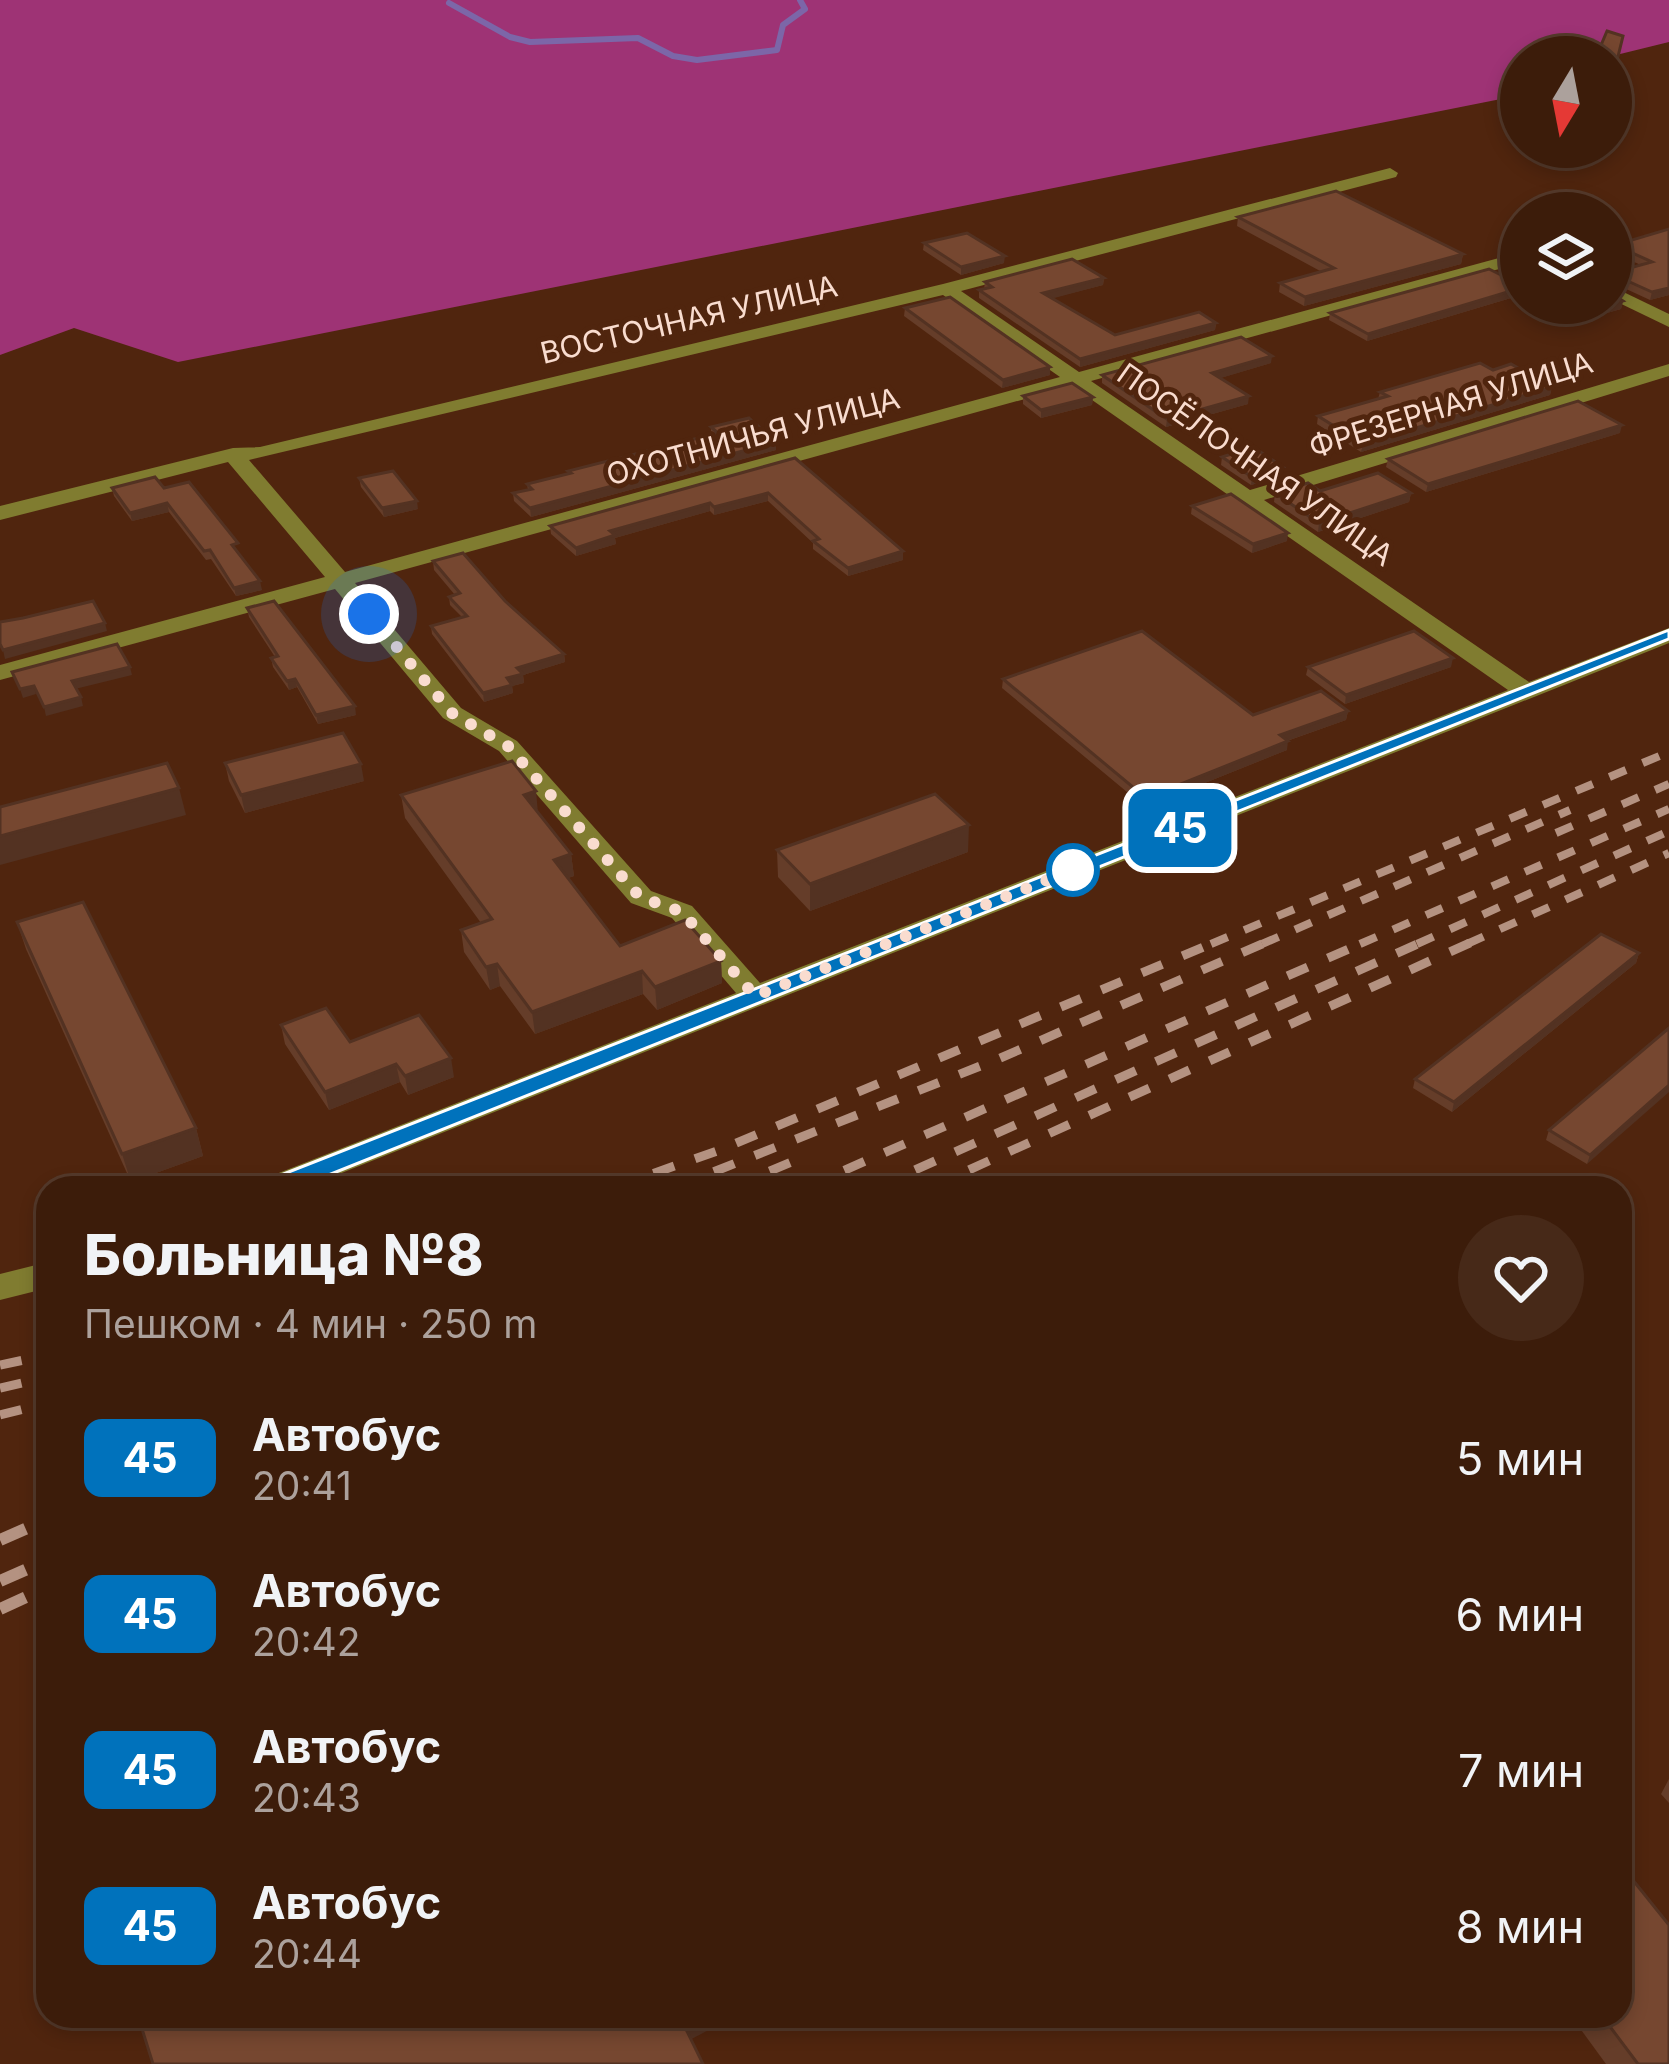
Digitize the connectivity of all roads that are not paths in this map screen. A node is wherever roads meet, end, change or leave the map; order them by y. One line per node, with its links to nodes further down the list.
1 (1390, 173): 3 (street, ВОСТОЧНАЯ УЛИЦА)
2 (1500, 263): 7 (street, ОХОТНИЧЬЯ УЛИЦА)
3 (946, 289): 7 (street, ПОСЁЛОЧНАЯ УЛИЦА); 8 (street, ВОСТОЧНАЯ УЛИЦА)
4 (1632, 302): 5 (street)
5 (1669, 321)
6 (1669, 370): 9 (street, ФРЕЗЕРНАЯ УЛИЦА)
7 (1079, 380): 9 (street, ПОСЁЛОЧНАЯ УЛИЦА); 11 (street, ОХОТНИЧЬЯ УЛИЦА)
8 (232, 454): 10 (street, ВОСТОЧНАЯ УЛИЦА); 11 (street)
9 (1250, 497): 14 (street, ПОСЁЛОЧНАЯ УЛИЦА)
10 (0, 514)
11 (341, 580): 13 (street, ОХОТНИЧЬЯ УЛИЦА); 15 (street)
12 (1669, 635): 14 (street)
13 (0, 673)
14 (1527, 692): 15 (street)
15 (755, 996): 16 (street)
16 (302, 1176)
17 (36, 1278): 18 (street)
18 (0, 1287)

